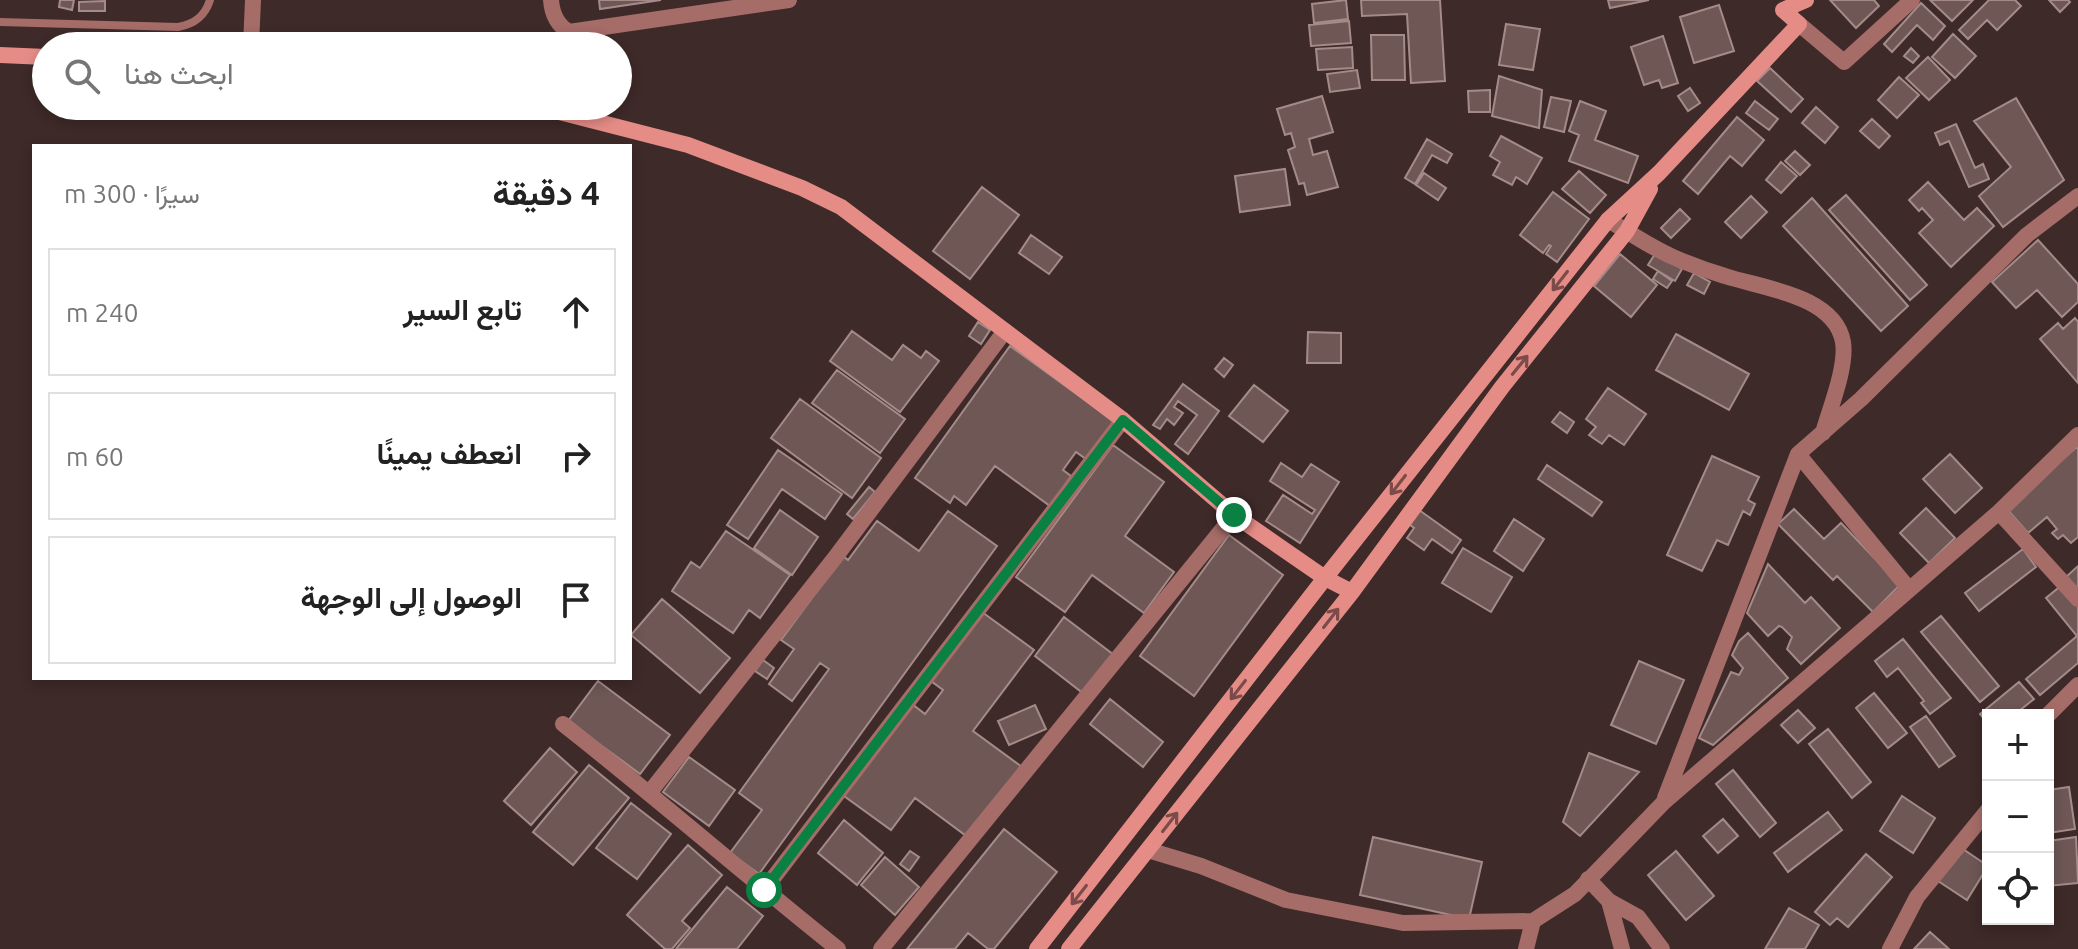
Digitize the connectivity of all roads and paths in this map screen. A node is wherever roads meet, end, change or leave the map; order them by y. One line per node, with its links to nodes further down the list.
1 (210, 0): 9 (lane)
2 (253, 0): 11 (street)
3 (551, 0): 7 (street)
4 (789, 0): 7 (street)
5 (1806, 0): 8 (main road)
6 (1912, 0): 10 (street)
7 (750, 3)
8 (1779, 5): 10 (main road)
9 (0, 22)
10 (1799, 24): 15 (main road)
11 (252, 32)
12 (0, 55): 13 (main road)
13 (32, 56)
14 (591, 120): 19 (main road)
15 (1659, 173): 17 (main road); 18 (main road)
16 (2078, 196): 23 (street)
17 (1608, 220): 18 (street); 20 (main road, one-way to 20)
18 (1627, 231): 21 (main road, one-way to 18); 23 (street)
19 (1005, 331): 22 (main road); 35 (street)
20 (1485, 376): 21 (main road); 28 (main road, one-way to 28)
21 (1502, 387): 30 (main road)
22 (1123, 420): 27 (main road); 41 (street)
23 (1823, 433): 25 (street)
24 (2078, 435): 26 (street)
25 (1798, 454): 29 (street); 36 (street)
26 (1999, 512): 29 (street); 31 (street)
27 (1234, 515): 28 (main road); 45 (street)
28 (1325, 578): 30 (main road); 38 (main road, one-way to 38)
29 (1909, 589): 36 (street)
30 (1352, 592): 39 (main road, one-way to 30)
31 (2078, 599)
32 (2078, 685): 33 (street)
33 (2054, 709)
34 (563, 724): 35 (street)
35 (650, 792): 41 (street)
36 (1664, 802): 40 (street)
37 (1982, 817): 51 (street)
38 (1124, 837): 39 (main road); 46 (main road, one-way to 46)
39 (1148, 850): 43 (street); 47 (main road)
40 (1588, 879): 42 (street); 43 (street)
41 (764, 890): 44 (street)
42 (1609, 901): 49 (street); 50 (street)
43 (1533, 921): 48 (street)
44 (838, 949)
45 (881, 949)
46 (1037, 949)
47 (1069, 949)
48 (1526, 949)
49 (1622, 949)
50 (1662, 949)
51 (1890, 949)

